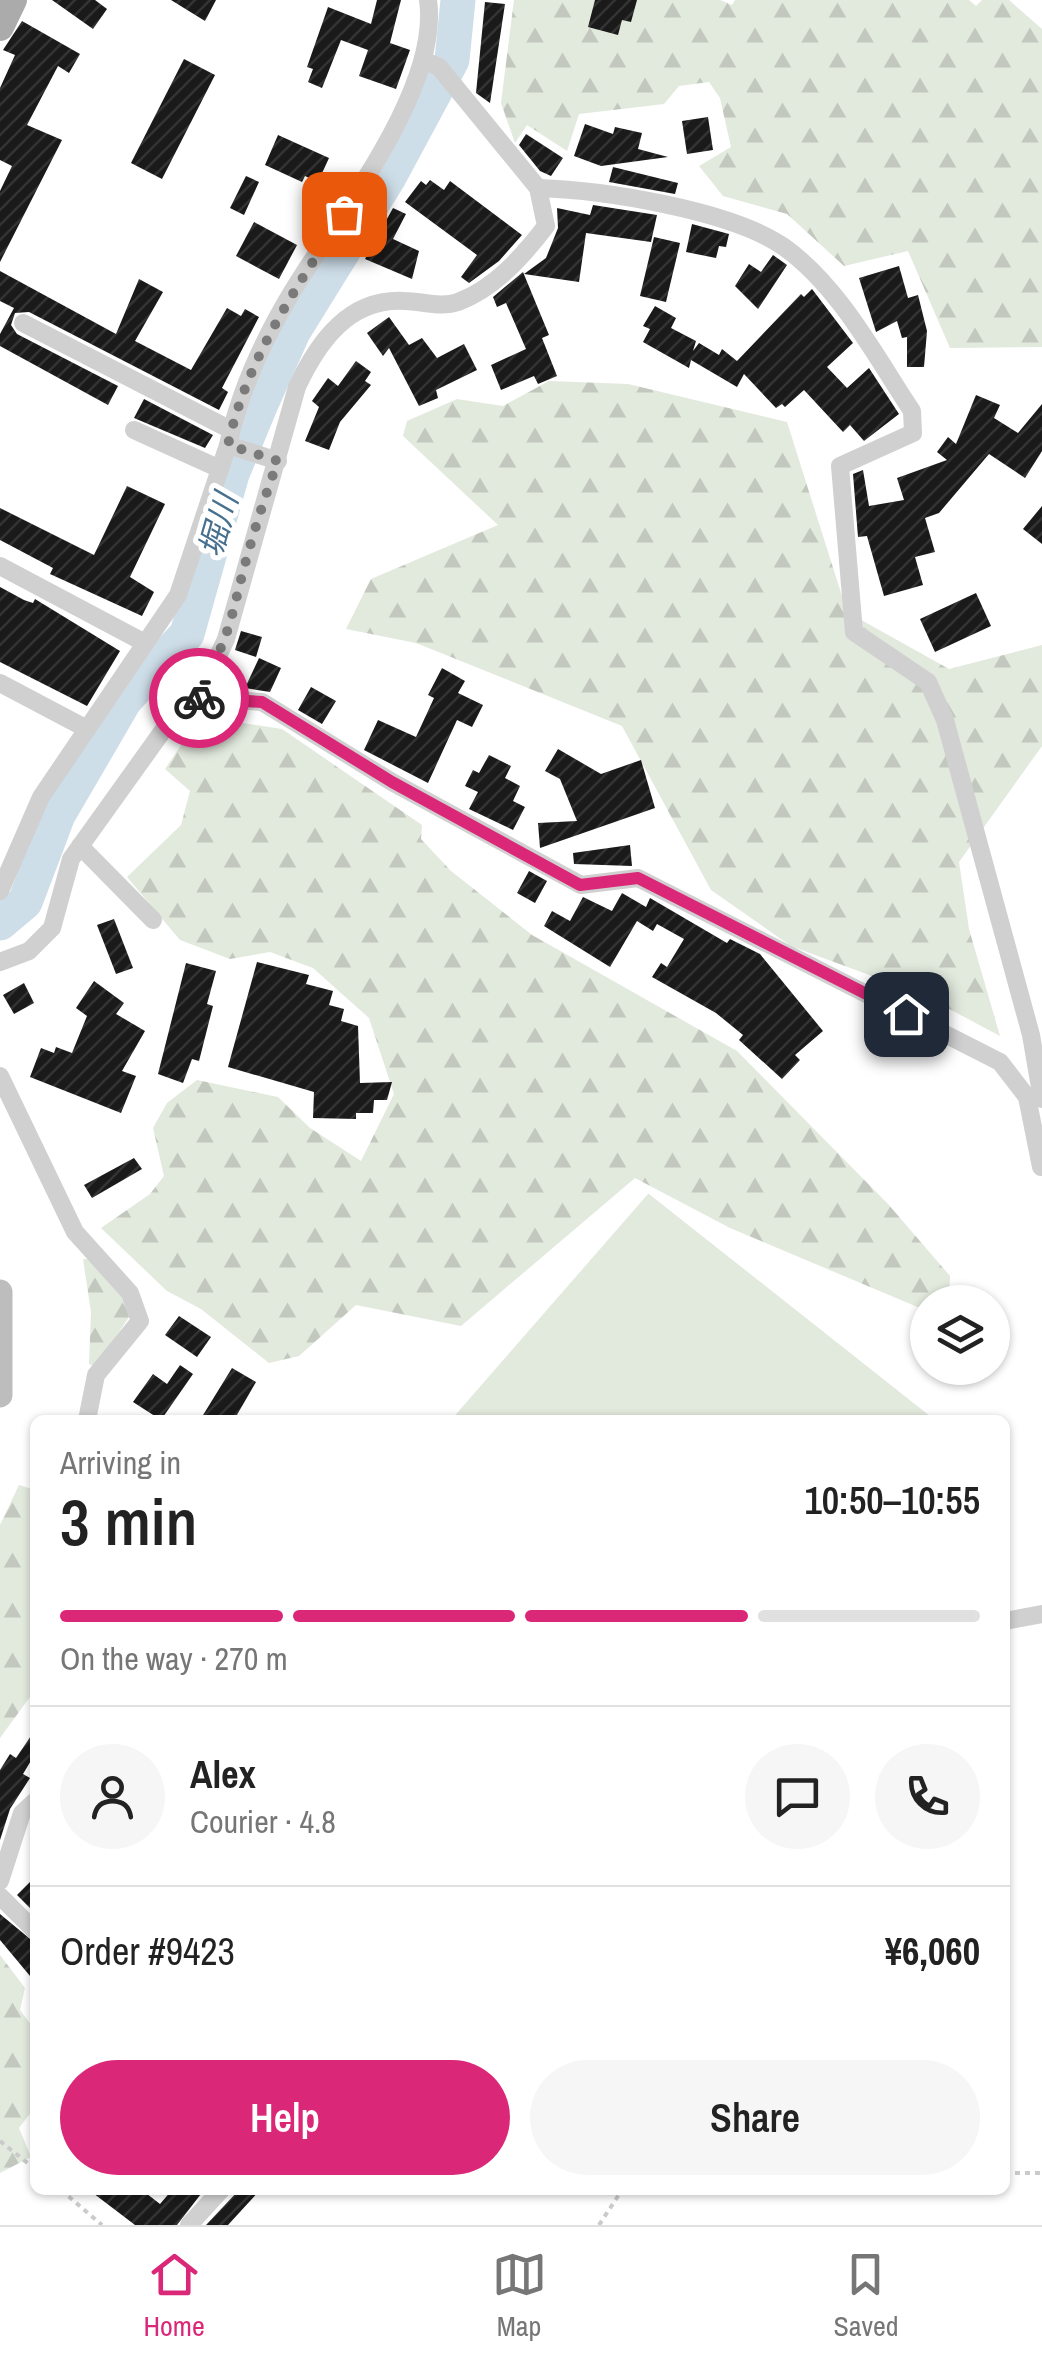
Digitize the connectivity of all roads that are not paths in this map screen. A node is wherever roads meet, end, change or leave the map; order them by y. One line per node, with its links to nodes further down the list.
1 (13, 0): 3 (main road)
2 (428, 0): 4 (street)
3 (0, 27)
4 (423, 60): 5 (street); 8 (street)
5 (538, 188): 9 (street); 21 (street)
6 (23, 324): 8 (street)
7 (134, 430): 10 (street)
8 (230, 437): 9 (street); 10 (street)
9 (278, 461): 14 (street)
10 (220, 469): 12 (street)
11 (0, 566): 12 (street)
12 (145, 643): 15 (street)
13 (0, 683): 15 (street)
14 (187, 697): 16 (street); 23 (street)
15 (87, 729): 17 (street)
16 (80, 846): 18 (street); 19 (street)
17 (0, 891)
18 (153, 920)
19 (0, 962)
20 (0, 1076): 27 (street)
21 (1042, 1099)
22 (1042, 1139): 23 (street)
23 (1041, 1166): 24 (street)
24 (1042, 1177)
25 (0, 1292): 26 (main road)
26 (0, 1395)
27 (88, 1415)
28 (1042, 1614): 29 (street)
29 (1010, 1620)
30 (30, 1806): 31 (street)
31 (0, 1881)
32 (0, 1896): 33 (street)
33 (30, 1926)
34 (216, 2195): 35 (street)
35 (188, 2225)

